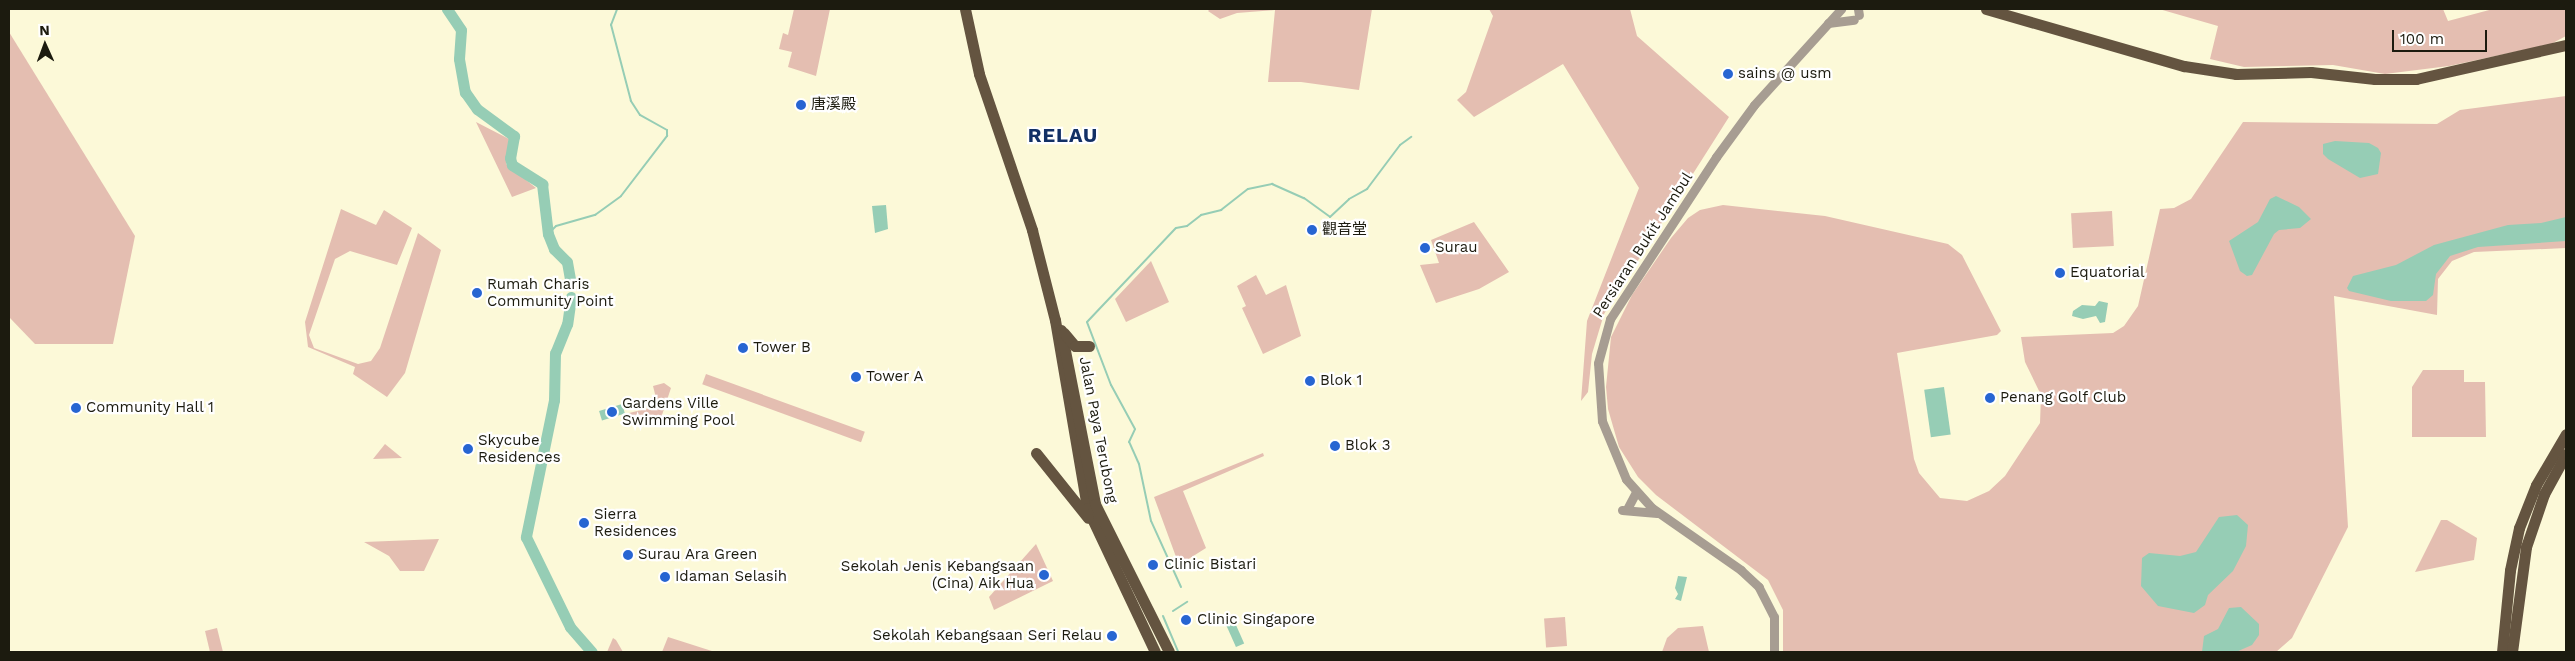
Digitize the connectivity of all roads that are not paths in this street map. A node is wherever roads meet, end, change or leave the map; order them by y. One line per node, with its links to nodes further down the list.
1 (965, 9): 7 (main road, Jalan Paya Terubong)
2 (1841, 9): 5 (street, Persiaran Bukit Jambul)
3 (1986, 9): 6 (main road)
4 (1857, 15): 5 (street)
5 (1828, 23): 12 (street, Persiaran Bukit Jambul)
6 (2566, 45)
7 (1058, 324): 8 (main road); 14 (main road, Jalan Paya Terubong); 16 (main road, Jalan Paya Terubong)
8 (1089, 346)
9 (2566, 434): 18 (main road)
10 (1036, 453): 14 (main road)
11 (2566, 454): 19 (main road)
12 (1636, 492): 13 (street, Persiaran Bukit Jambul); 13 (street)
13 (1662, 515): 17 (street, Persiaran Bukit Jambul)
14 (1097, 532): 15 (main road, Jalan Paya Terubong)
15 (1155, 652)
16 (1169, 652)
17 (1774, 652)
18 (2502, 652)
19 (2512, 652)

